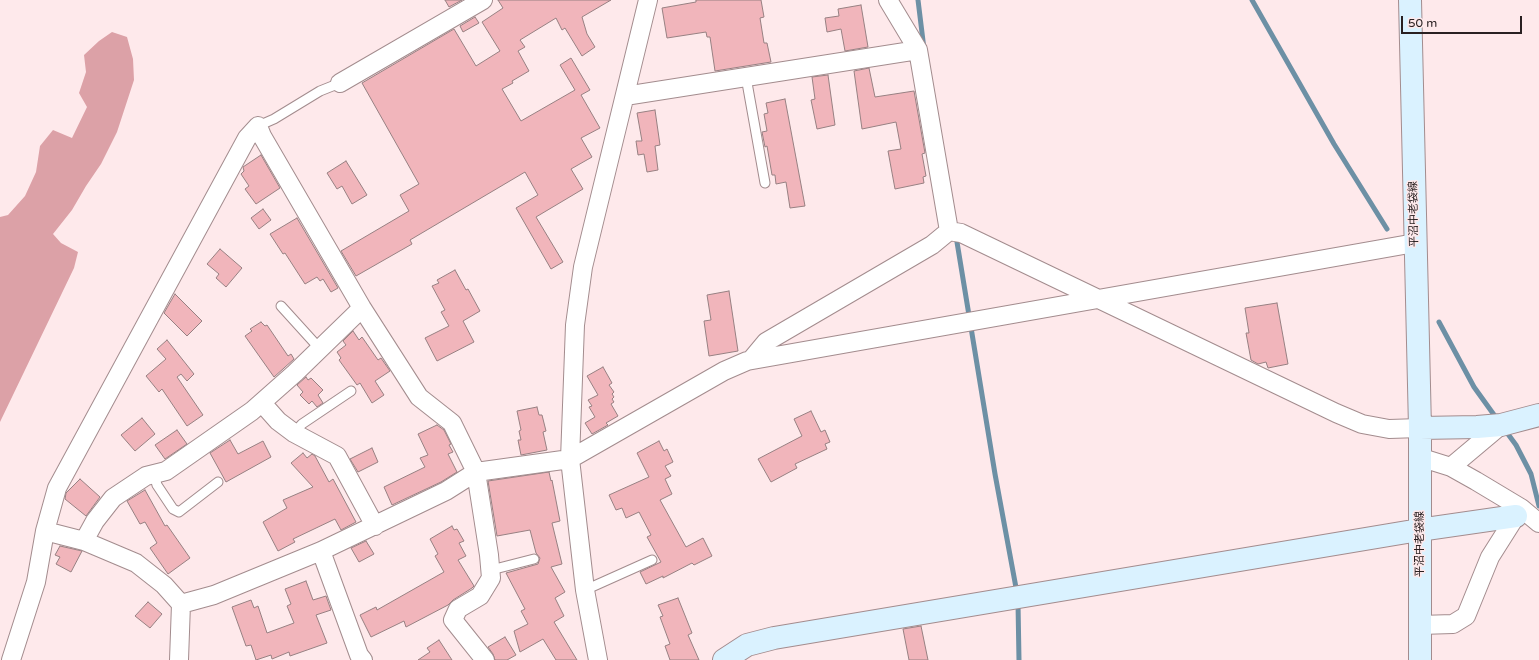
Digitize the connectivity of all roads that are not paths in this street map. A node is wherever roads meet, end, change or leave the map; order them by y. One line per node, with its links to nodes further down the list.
1 (483, 0): 7 (street)
2 (648, 0): 8 (street)
3 (888, 0): 5 (street)
4 (1410, 0): 12 (street, 平沼中老袋線)
5 (918, 50): 6 (street); 11 (street)
6 (746, 77): 8 (street); 10 (lane)
7 (340, 84): 9 (lane)
8 (625, 96): 25 (street)
9 (258, 126): 15 (street); 34 (street)
10 (764, 183)
11 (949, 231): 13 (street); 17 (street)
12 (1415, 243): 13 (street); 22 (street, 平沼中老袋線)
13 (1101, 299): 17 (street); 22 (street)
14 (281, 306): 16 (lane)
15 (362, 308): 16 (street); 27 (street)
16 (320, 349): 19 (street)
17 (751, 360): 25 (street)
18 (351, 391): 23 (lane)
19 (262, 402): 23 (street); 28 (street)
20 (1539, 416): 21 (street)
21 (1501, 425): 22 (street); 26 (street)
22 (1420, 428): 24 (street, 平沼中老袋線)
23 (294, 433): 32 (street)
24 (1419, 457): 26 (street); 33 (street, 平沼中老袋線)
25 (570, 459): 27 (street); 40 (street)
26 (1451, 467): 30 (street)
27 (476, 472): 32 (street); 39 (street)
28 (154, 474): 29 (lane); 35 (street)
29 (218, 482)
30 (1519, 512): 31 (street); 33 (street); 42 (street)
31 (1539, 523)
32 (375, 526): 36 (street)
33 (1420, 530): 42 (street, 平沼中老袋線); 48 (street)
34 (45, 531): 35 (street); 43 (street)
35 (84, 541): 41 (street)
36 (321, 551): 41 (street); 45 (street)
37 (534, 559): 39 (lane)
38 (652, 560): 40 (lane)
39 (490, 570): 46 (street)
40 (585, 590): 47 (street)
41 (181, 604): 44 (street)
42 (1420, 625): 49 (street, 平沼中老袋線)
43 (11, 660)
44 (179, 660)
45 (363, 660)
46 (485, 660)
47 (598, 660)
48 (724, 660)
49 (1420, 660)

